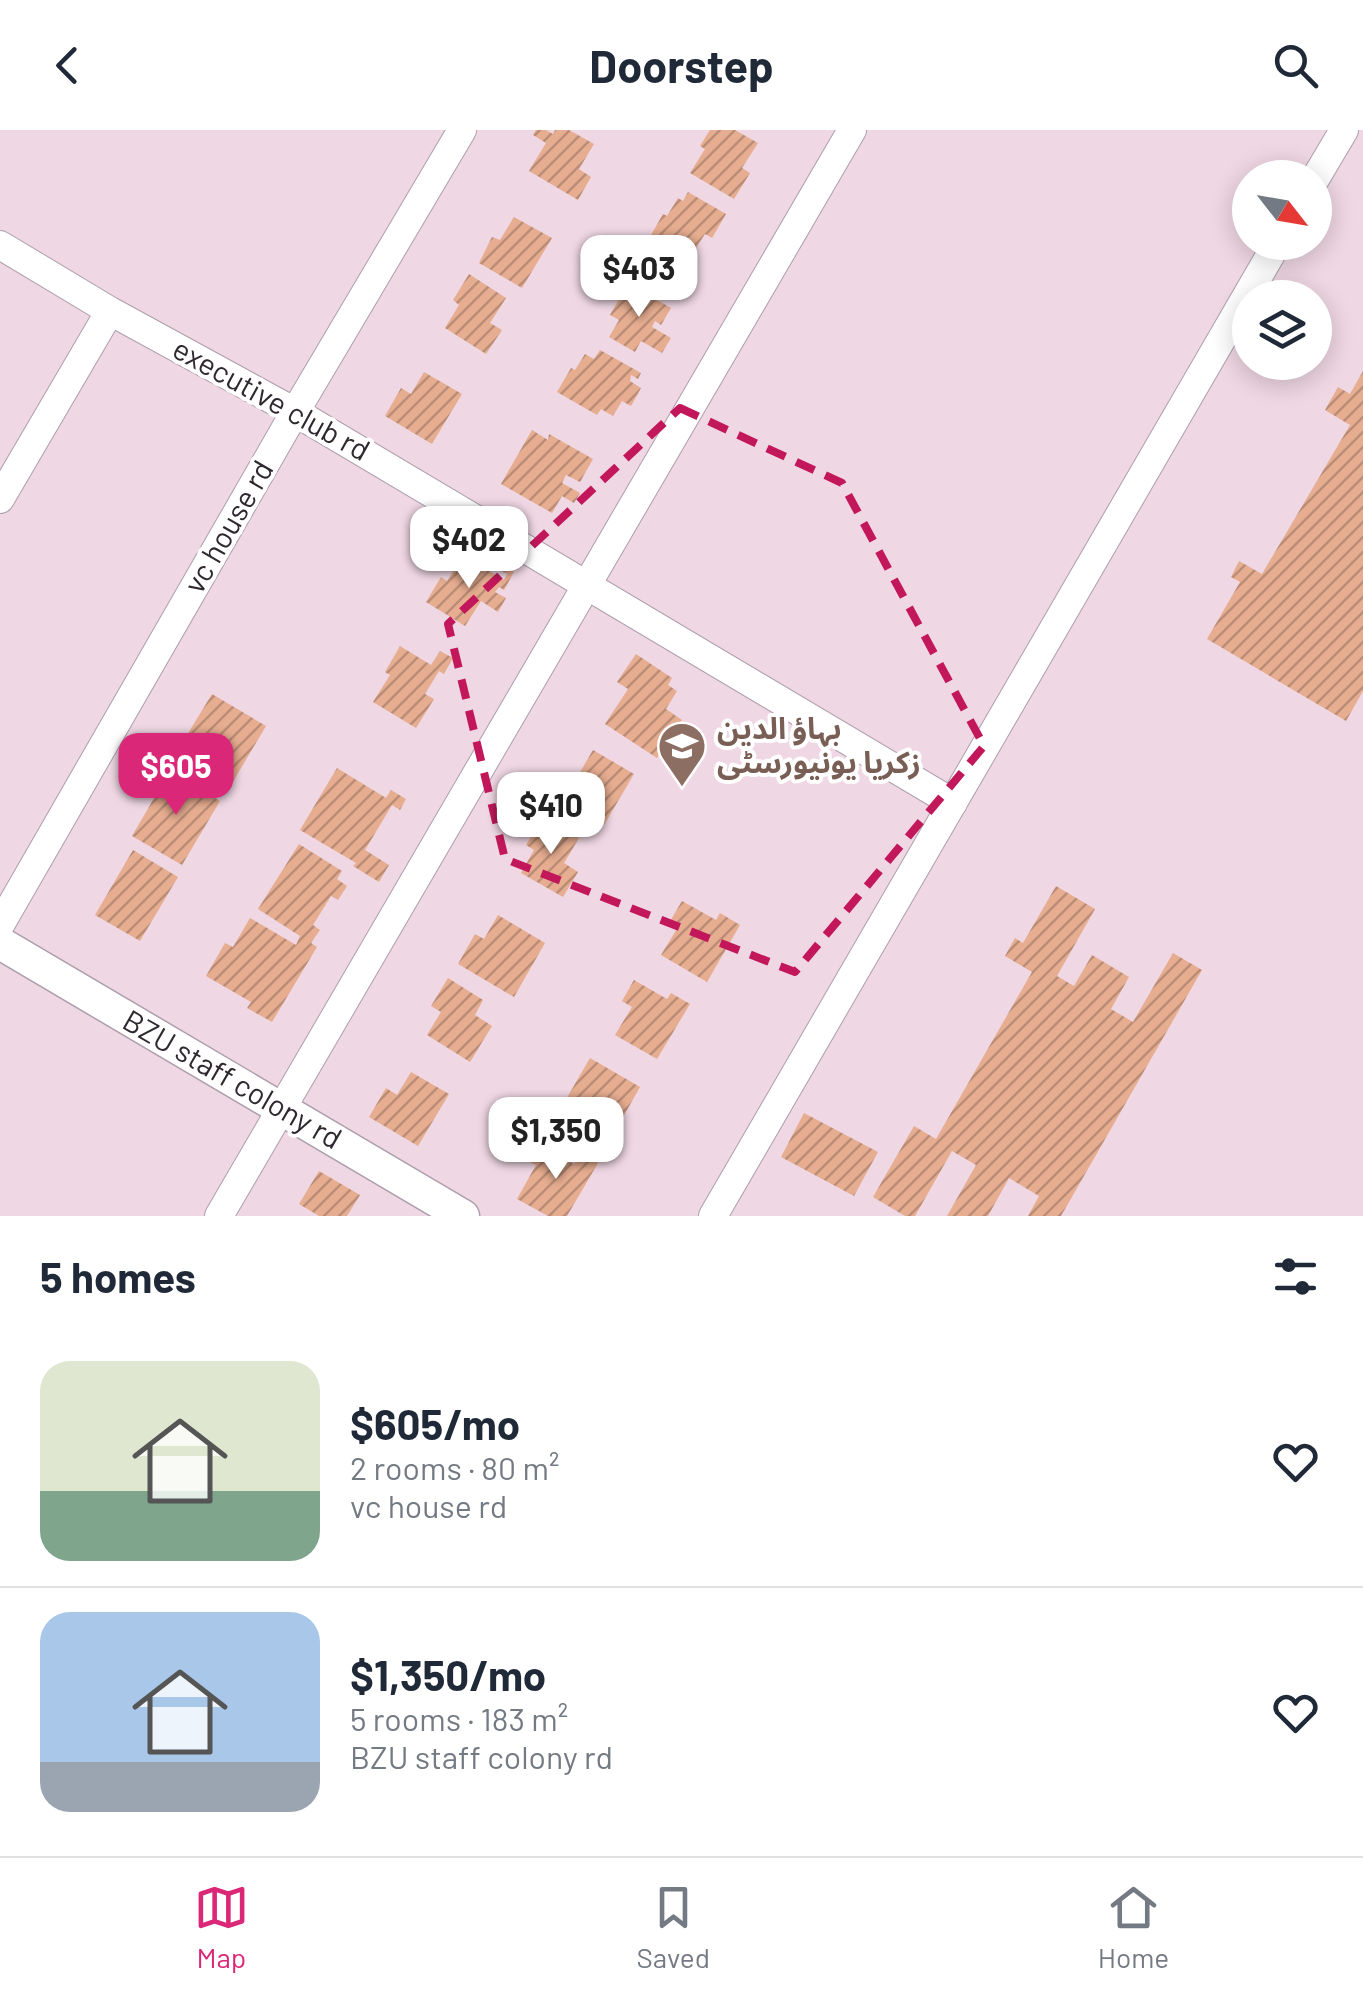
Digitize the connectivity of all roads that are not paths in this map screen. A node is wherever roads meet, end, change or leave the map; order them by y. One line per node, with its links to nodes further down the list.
1 (462, 130): 8 (street, vc house rd)
2 (852, 130): 10 (street)
3 (1344, 130): 4 (street)
4 (1326, 160)
5 (0, 245): 7 (street, executive club rd)
6 (1268, 260): 11 (street)
7 (110, 311): 8 (street, executive club rd); 9 (street)
8 (295, 412): 10 (street, executive club rd); 12 (street, vc house rd)
9 (0, 499)
10 (587, 584): 11 (street, executive club rd); 14 (street)
11 (953, 803): 17 (street)
12 (0, 925)
13 (0, 944): 14 (street, BZU staff colony rd)
14 (281, 1109): 15 (street); 16 (street, BZU staff colony rd)
15 (219, 1216)
16 (464, 1216)
17 (713, 1216)

